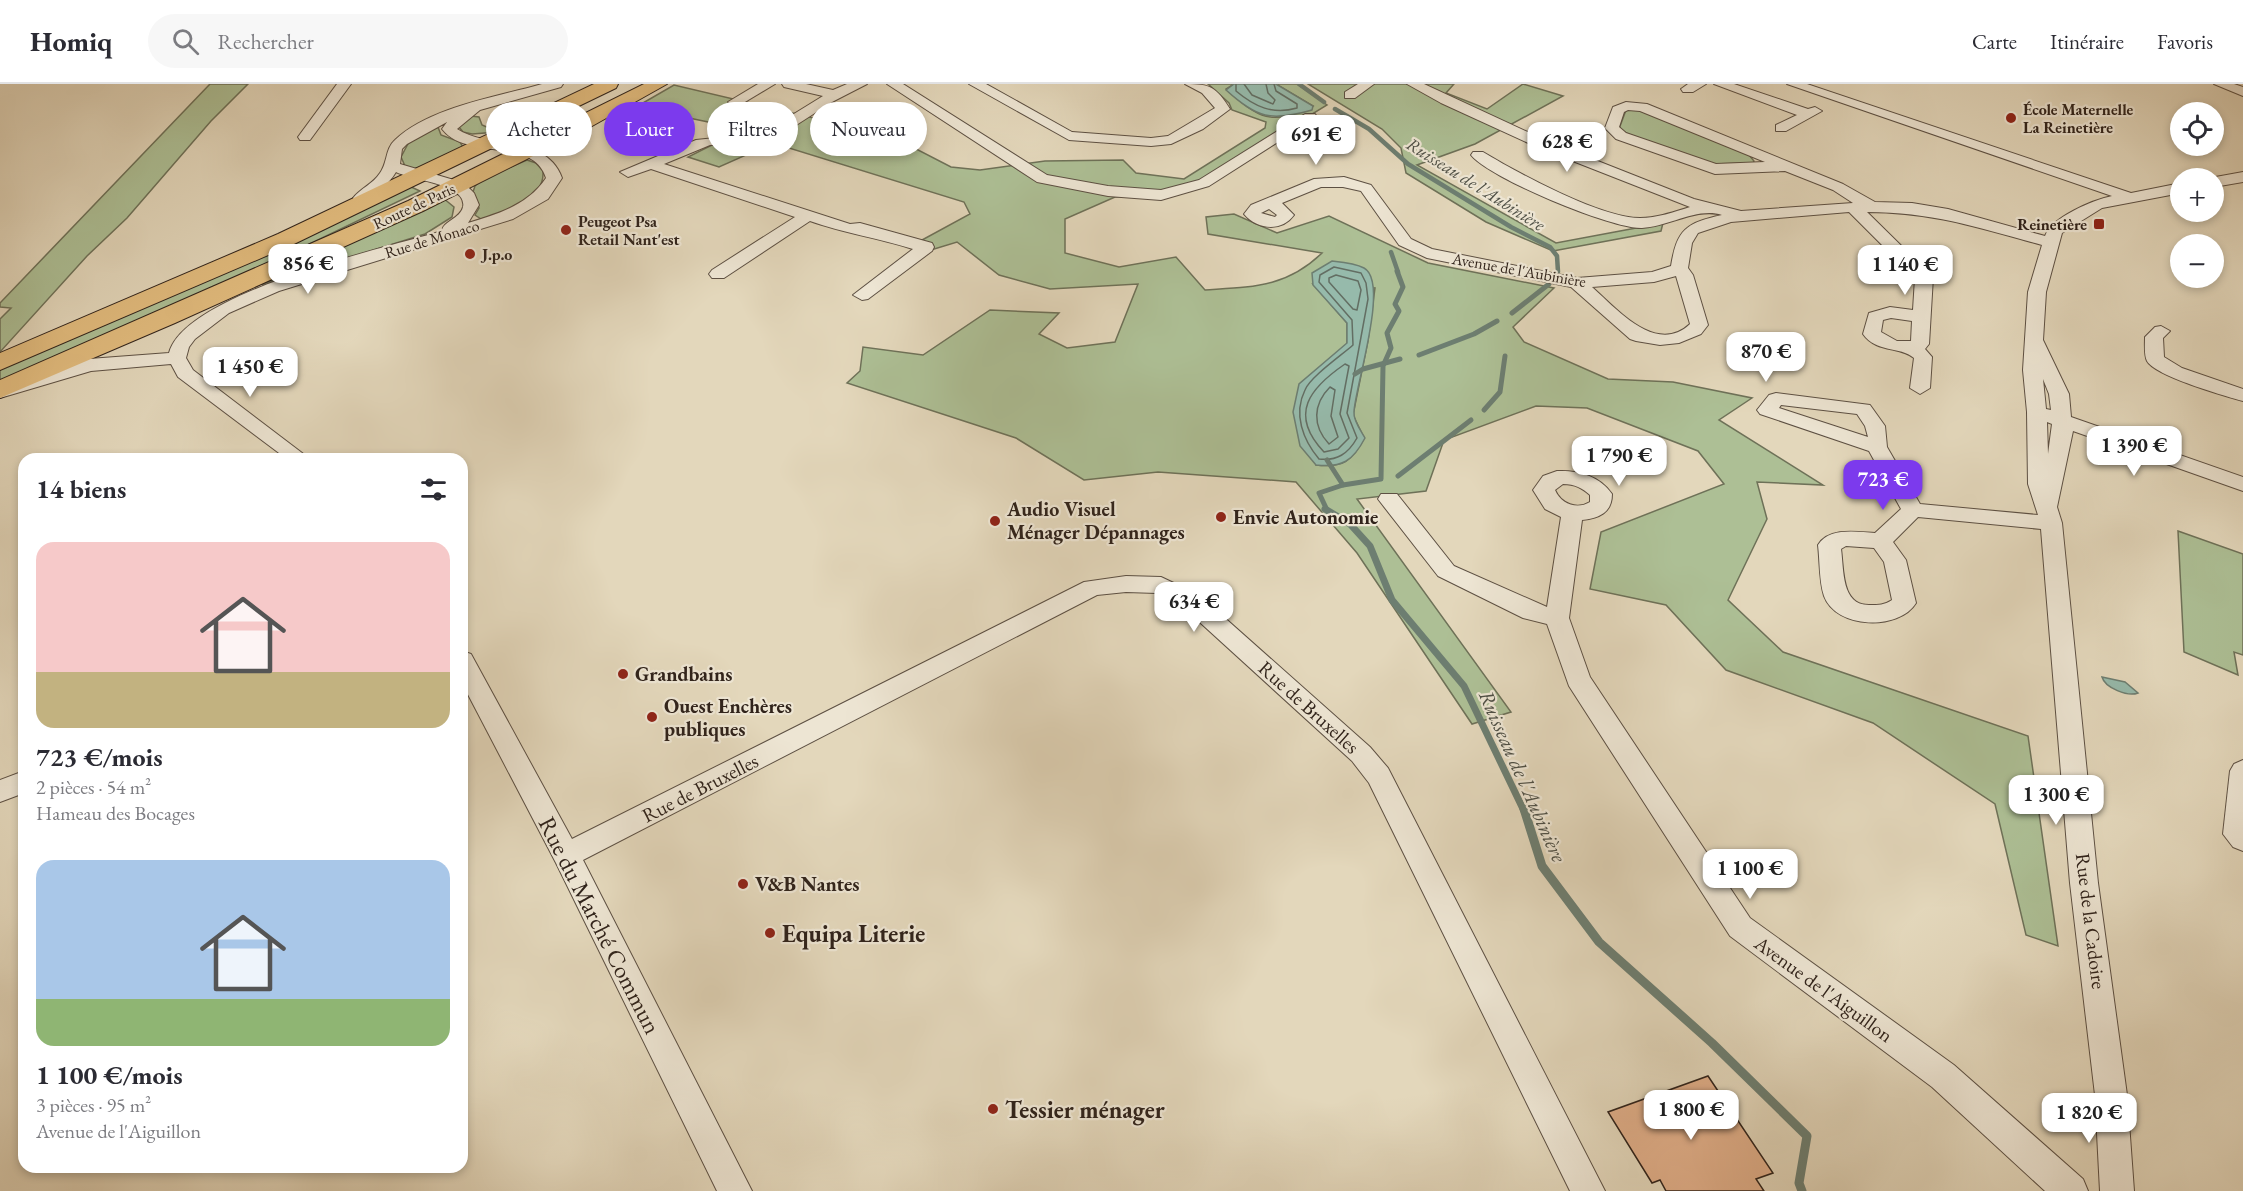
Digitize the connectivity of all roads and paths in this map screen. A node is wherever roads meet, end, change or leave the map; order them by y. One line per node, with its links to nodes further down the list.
1 (344, 84): 27 (street)
2 (556, 84): 22 (street)
3 (609, 84): 20 (main road)
4 (658, 84): 25 (main road, Route de Paris)
5 (768, 84): 21 (street)
6 (789, 84): 17 (street)
7 (860, 84): 17 (street)
8 (894, 84): 24 (street)
9 (976, 84): 15 (street)
10 (1367, 84): 18 (street)
11 (1414, 84): 46 (street)
12 (1721, 84): 23 (street)
13 (1794, 84): 19 (street)
14 (2220, 84): 16 (street)
15 (1197, 85)
16 (2243, 92)
17 (836, 95): 35 (street)
18 (1350, 95)
19 (1838, 99): 23 (street); 43 (street)
20 (572, 102)
21 (735, 102)
22 (473, 110): 28 (street); 34 (street)
23 (1808, 114): 26 (street)
24 (1310, 117)
25 (592, 118)
26 (1781, 128)
27 (305, 137)
28 (486, 144)
29 (486, 148): 38 (main road, Route de Paris)
30 (486, 151): 41 (main road)
31 (1478, 154): 46 (street)
32 (517, 156): 41 (main road, Route de Paris)
33 (532, 156): 51 (street, Rue de Monaco)
34 (392, 163): 38 (street); 45 (street)
35 (653, 165): 37 (street); 49 (street)
36 (1786, 166): 36 (street); 47 (street)
37 (628, 172)
38 (419, 176): 41 (street); 45 (main road, Route de Paris)
39 (2243, 177): 40 (street)
40 (2224, 180)
41 (450, 184): 51 (street); 64 (main road, Route de Paris)
42 (2170, 190): 43 (street)
43 (2120, 200): 52 (street)
44 (1271, 202): 55 (street, Avenue de l'Aubinière)
45 (362, 203): 62 (main road, Route de Paris)
46 (1713, 206): 50 (street)
47 (1872, 207): 48 (street); 52 (street)
48 (1854, 208): 50 (street); 57 (street)
49 (807, 216): 54 (street); 56 (street)
50 (1741, 216): 53 (street)
51 (434, 238): 61 (street, Rue de Monaco)
52 (2053, 243): 59 (street, Rue de la Cadoire)
53 (1679, 268): 55 (street, Avenue de l'Aubinière); 55 (street)
54 (718, 274)
55 (1577, 283)
56 (862, 295)
57 (1921, 317): 60 (street); 60 (street)
58 (2161, 331): 65 (street)
59 (2036, 343): 66 (street, Rue de la Cadoire); 67 (street, Rue de la Cadoire)
60 (1912, 347): 63 (street)
61 (177, 358): 64 (street); 69 (street)
62 (0, 362)
63 (1920, 388)
64 (0, 391)
65 (2243, 395)
66 (2037, 417): 67 (street); 74 (street, Rue de la Cadoire)
67 (2062, 426): 70 (street); 74 (street, Rue de la Cadoire)
68 (1877, 447): 68 (street); 72 (street)
69 (292, 453)
70 (2239, 488)
71 (1389, 499): 76 (street)
72 (1913, 510): 74 (street); 75 (street)
73 (1572, 512): 76 (street, Avenue de l'Aiguillon)
74 (2049, 516): 86 (street, Rue de la Cadoire)
75 (1880, 541)
76 (1557, 618): 85 (street, Avenue de l'Aiguillon)
77 (468, 671): 82 (street, Rue du Marché Commun)
78 (2243, 771): 81 (street)
79 (18, 784): 80 (street)
80 (0, 791)
81 (2243, 839)
82 (566, 855): 83 (street, Rue du Marché Commun); 84 (street, Rue de Bruxelles)
83 (735, 1191)
84 (1588, 1191)
85 (2071, 1191)
86 (2117, 1191)

